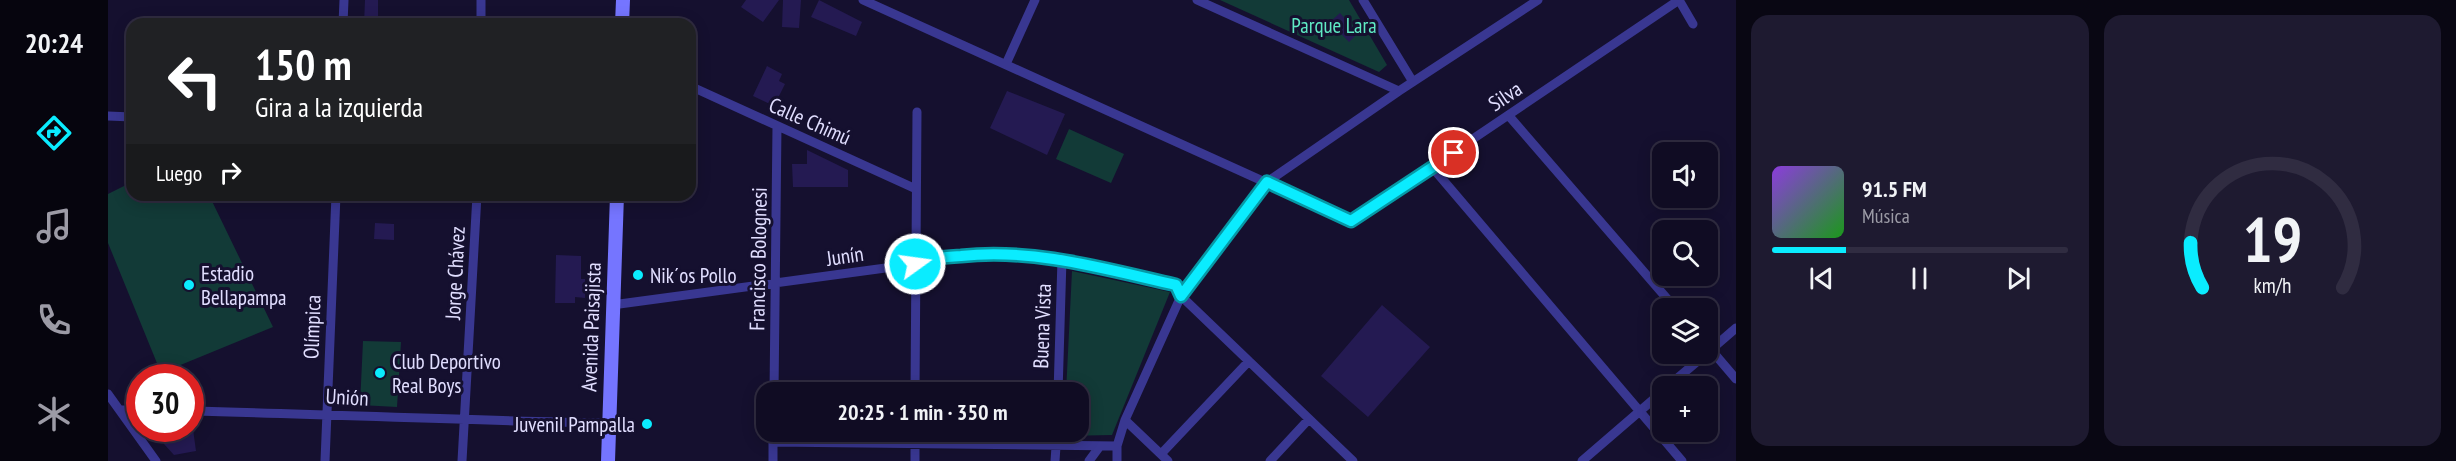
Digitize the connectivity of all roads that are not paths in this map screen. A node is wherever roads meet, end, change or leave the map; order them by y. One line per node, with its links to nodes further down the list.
1 (344, 0): 10 (street)
2 (481, 0): 11 (street)
3 (863, 0): 13 (street)
4 (1035, 0): 13 (street)
5 (1197, 0): 16 (street)
6 (1363, 0): 14 (street)
7 (1538, 0): 9 (street)
8 (1679, 0): 12 (street); 19 (street, Silva)
9 (1525, 4): 14 (street)
10 (343, 18)
11 (481, 18)
12 (1693, 24)
13 (1006, 64): 23 (street)
14 (1413, 82): 16 (street)
15 (696, 89): 21 (street, Calle Chimú)
16 (1399, 91): 23 (street)
17 (917, 112): 24 (street)
18 (108, 116): 20 (street)
19 (1509, 116): 22 (street, Silva); 32 (street)
20 (126, 117)
21 (777, 126): 24 (street, Calle Chimú); 30 (street, Francisco Bolognesi)
22 (1432, 167): 23 (street, Silva); 49 (street)
23 (1267, 182): 31 (street)
24 (916, 189): 29 (street)
25 (336, 201): 50 (street, Olímpica)
26 (477, 201): 53 (street, Jorge Chávez)
27 (617, 201): 33 (main road, Avenida Paisajista)
28 (1062, 259): 29 (street, Junín); 31 (street, Junín); 43 (street, Buena Vista)
29 (915, 264): 30 (street, Junín); 42 (street)
30 (775, 283): 33 (street, Junín); 41 (street, Francisco Bolognesi)
31 (1181, 296): 37 (street); 52 (street)
32 (1666, 298)
33 (612, 305): 54 (main road, Avenida Paisajista)
34 (1736, 328): 35 (street)
35 (1718, 342)
36 (1718, 360): 40 (street)
37 (1249, 361): 51 (street); 60 (street)
38 (1692, 364): 39 (street)
39 (1679, 376)
40 (1736, 379)
41 (774, 382)
42 (915, 382)
43 (1058, 382)
44 (108, 394): 46 (street)
45 (1652, 401): 49 (street)
46 (120, 410): 47 (street); 61 (street)
47 (126, 410)
48 (204, 411): 50 (street, Unión)
49 (1640, 411): 72 (street); 73 (street)
50 (327, 414): 53 (street, Unión); 62 (street, Olímpica)
51 (1309, 419): 70 (street); 71 (street)
52 (1125, 420): 59 (street); 60 (street)
53 (464, 421): 54 (street, Unión); 63 (street, Jorge Chávez)
54 (609, 423): 64 (main road, Avenida Paisajista)
55 (773, 442): 56 (street); 65 (street)
56 (915, 444): 57 (street); 66 (street)
57 (1056, 444): 58 (street); 67 (street)
58 (1100, 446): 59 (street); 68 (street)
59 (1117, 446): 69 (street)
60 (1164, 458)
61 (156, 461)
62 (325, 461)
63 (462, 461)
64 (608, 461)
65 (773, 461)
66 (915, 461)
67 (1055, 461)
68 (1089, 461)
69 (1117, 461)
70 (1270, 461)
71 (1353, 461)
72 (1582, 461)
73 (1682, 461)

